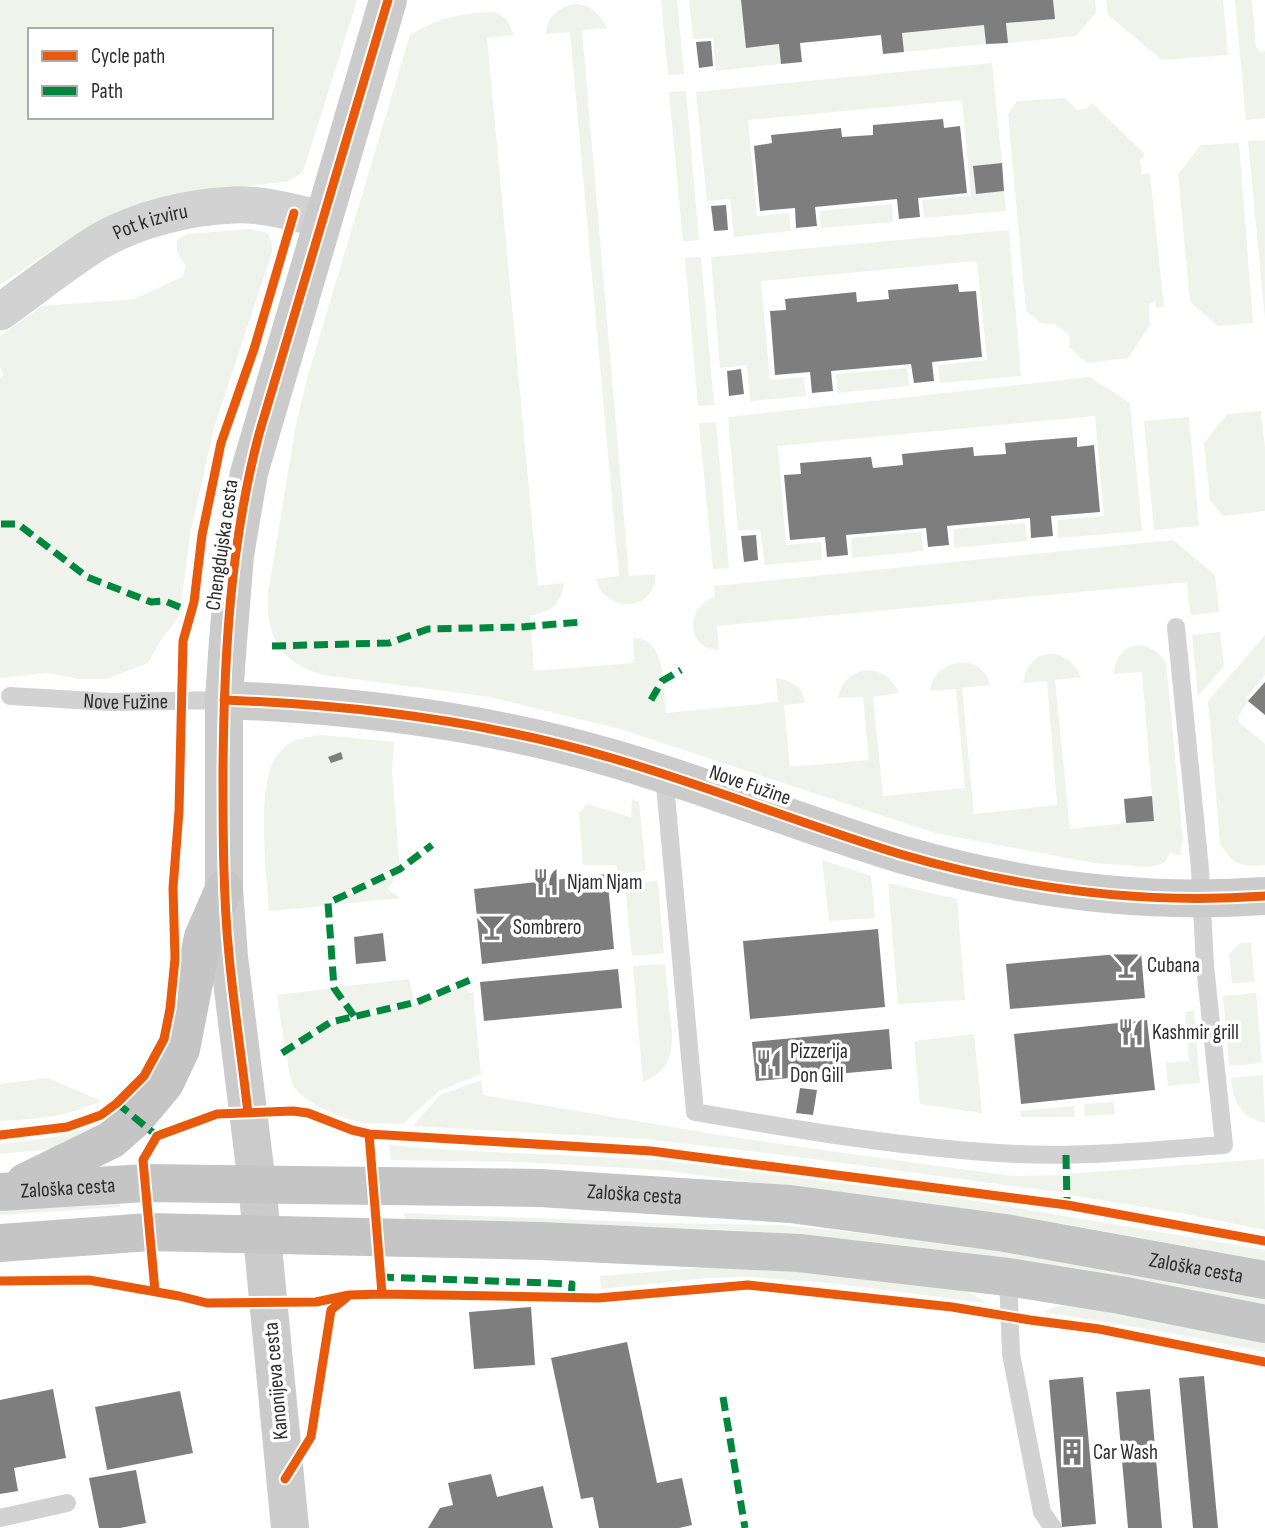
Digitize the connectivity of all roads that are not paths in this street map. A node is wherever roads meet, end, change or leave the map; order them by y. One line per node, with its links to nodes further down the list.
1 (388, 0): 2 (street, Chengdujska cesta)
2 (322, 219): 3 (street, Pot k izviru); 6 (street, Chengdujska cesta)
3 (0, 312)
4 (1176, 627): 10 (lane)
5 (10, 696): 6 (lane, Nove Fužine)
6 (224, 700): 7 (street, Nove Fužine); 8 (street, Chengdujska cesta)
7 (664, 774): 10 (street, Nove Fužine); 10 (lane)
8 (224, 889): 11 (street, Chengdujska cesta); 12 (main road)
9 (1265, 896): 10 (street, Nove Fužine)
10 (1201, 899)
11 (257, 1184): 12 (main road, Zaloška cesta); 13 (street, Chengdujska cesta); 16 (main road, Zaloška cesta)
12 (3, 1192)
13 (262, 1235): 14 (main road, Zaloška cesta); 15 (main road, Zaloška cesta); 20 (street, Kanonijeva cesta)
14 (0, 1243)
15 (1008, 1277): 17 (main road, Zaloška cesta); 21 (lane)
16 (1265, 1280)
17 (1265, 1324)
18 (67, 1503): 19 (lane)
19 (0, 1518)
20 (289, 1528)
21 (1053, 1528)

